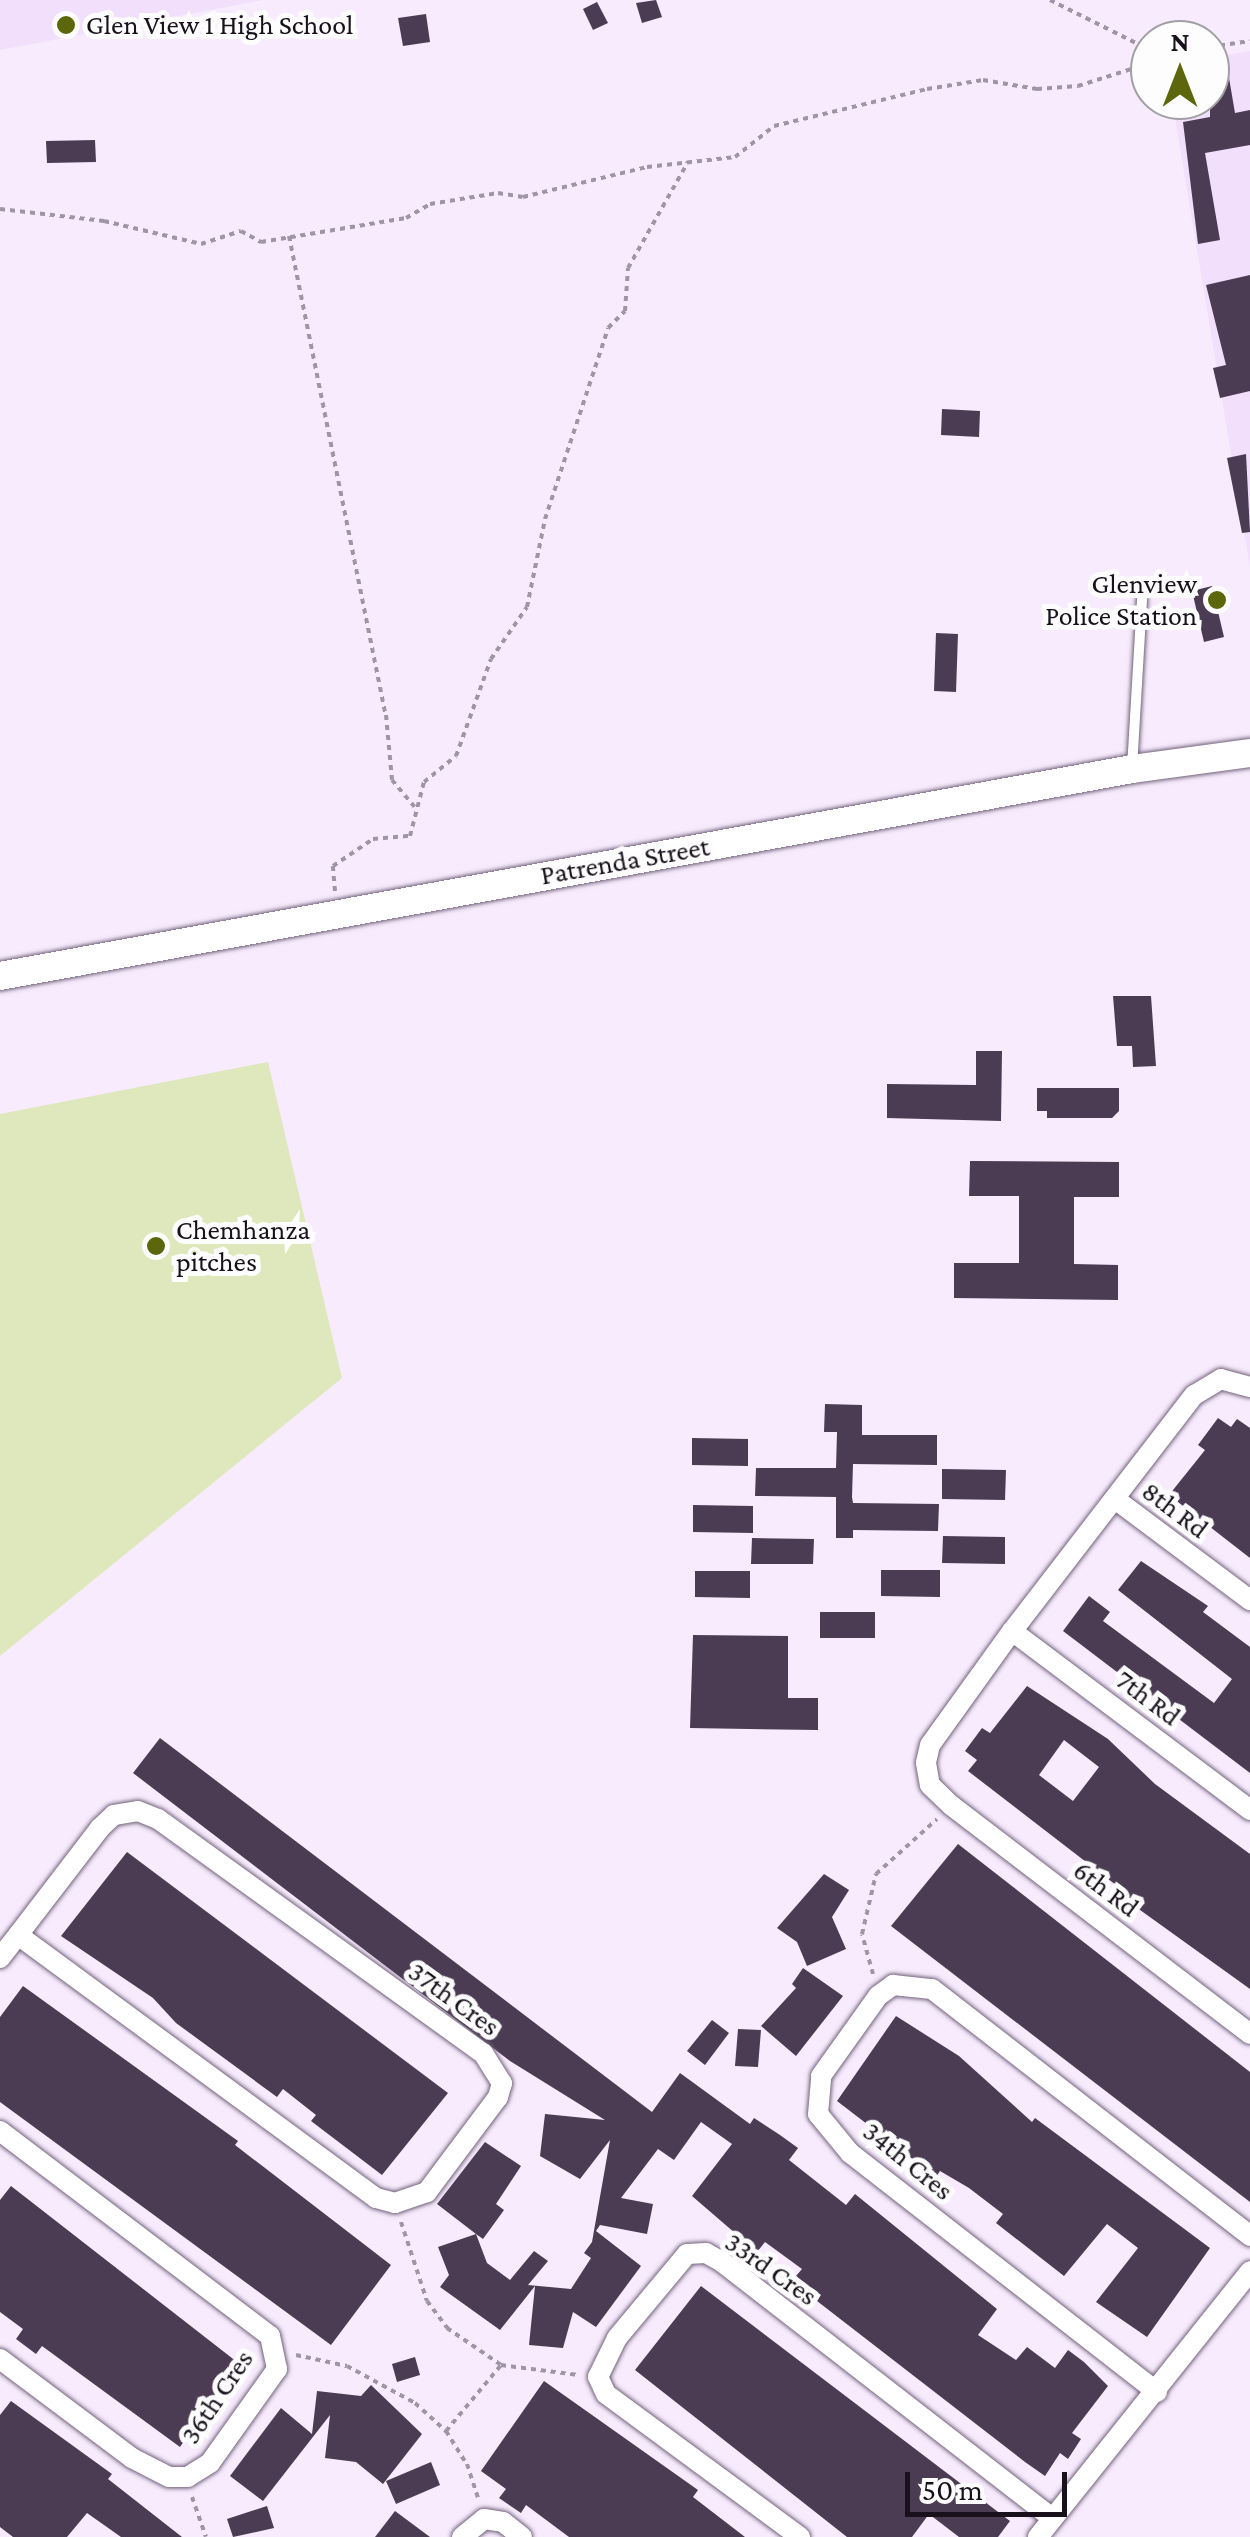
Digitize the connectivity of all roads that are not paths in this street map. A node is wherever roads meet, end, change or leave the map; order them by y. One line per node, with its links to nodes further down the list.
1 (1142, 599): 3 (lane)
2 (1250, 753): 3 (street, Patrenda Street)
3 (1132, 769): 4 (street, Patrenda Street)
4 (0, 976)
5 (1243, 1383): 6 (street)
6 (1115, 1499): 7 (street, 8th Rd); 8 (street)
7 (1250, 1600)
8 (1012, 1631): 9 (street, 7th Rd); 12 (street, 6th Rd)
9 (1250, 1810)
10 (18, 1934): 10 (street, 37th Cres); 11 (street)
11 (0, 1958)
12 (1250, 2034)
13 (0, 2130): 16 (street, 36th Cres)
14 (1250, 2236): 17 (street, 34th Cres)
15 (1250, 2271): 17 (street)
16 (0, 2359)
17 (1157, 2392): 18 (street)
18 (1052, 2518): 21 (street, 33rd Cres); 22 (street)
19 (462, 2537): 20 (street)
20 (522, 2537)
21 (800, 2537)
22 (1038, 2537)

